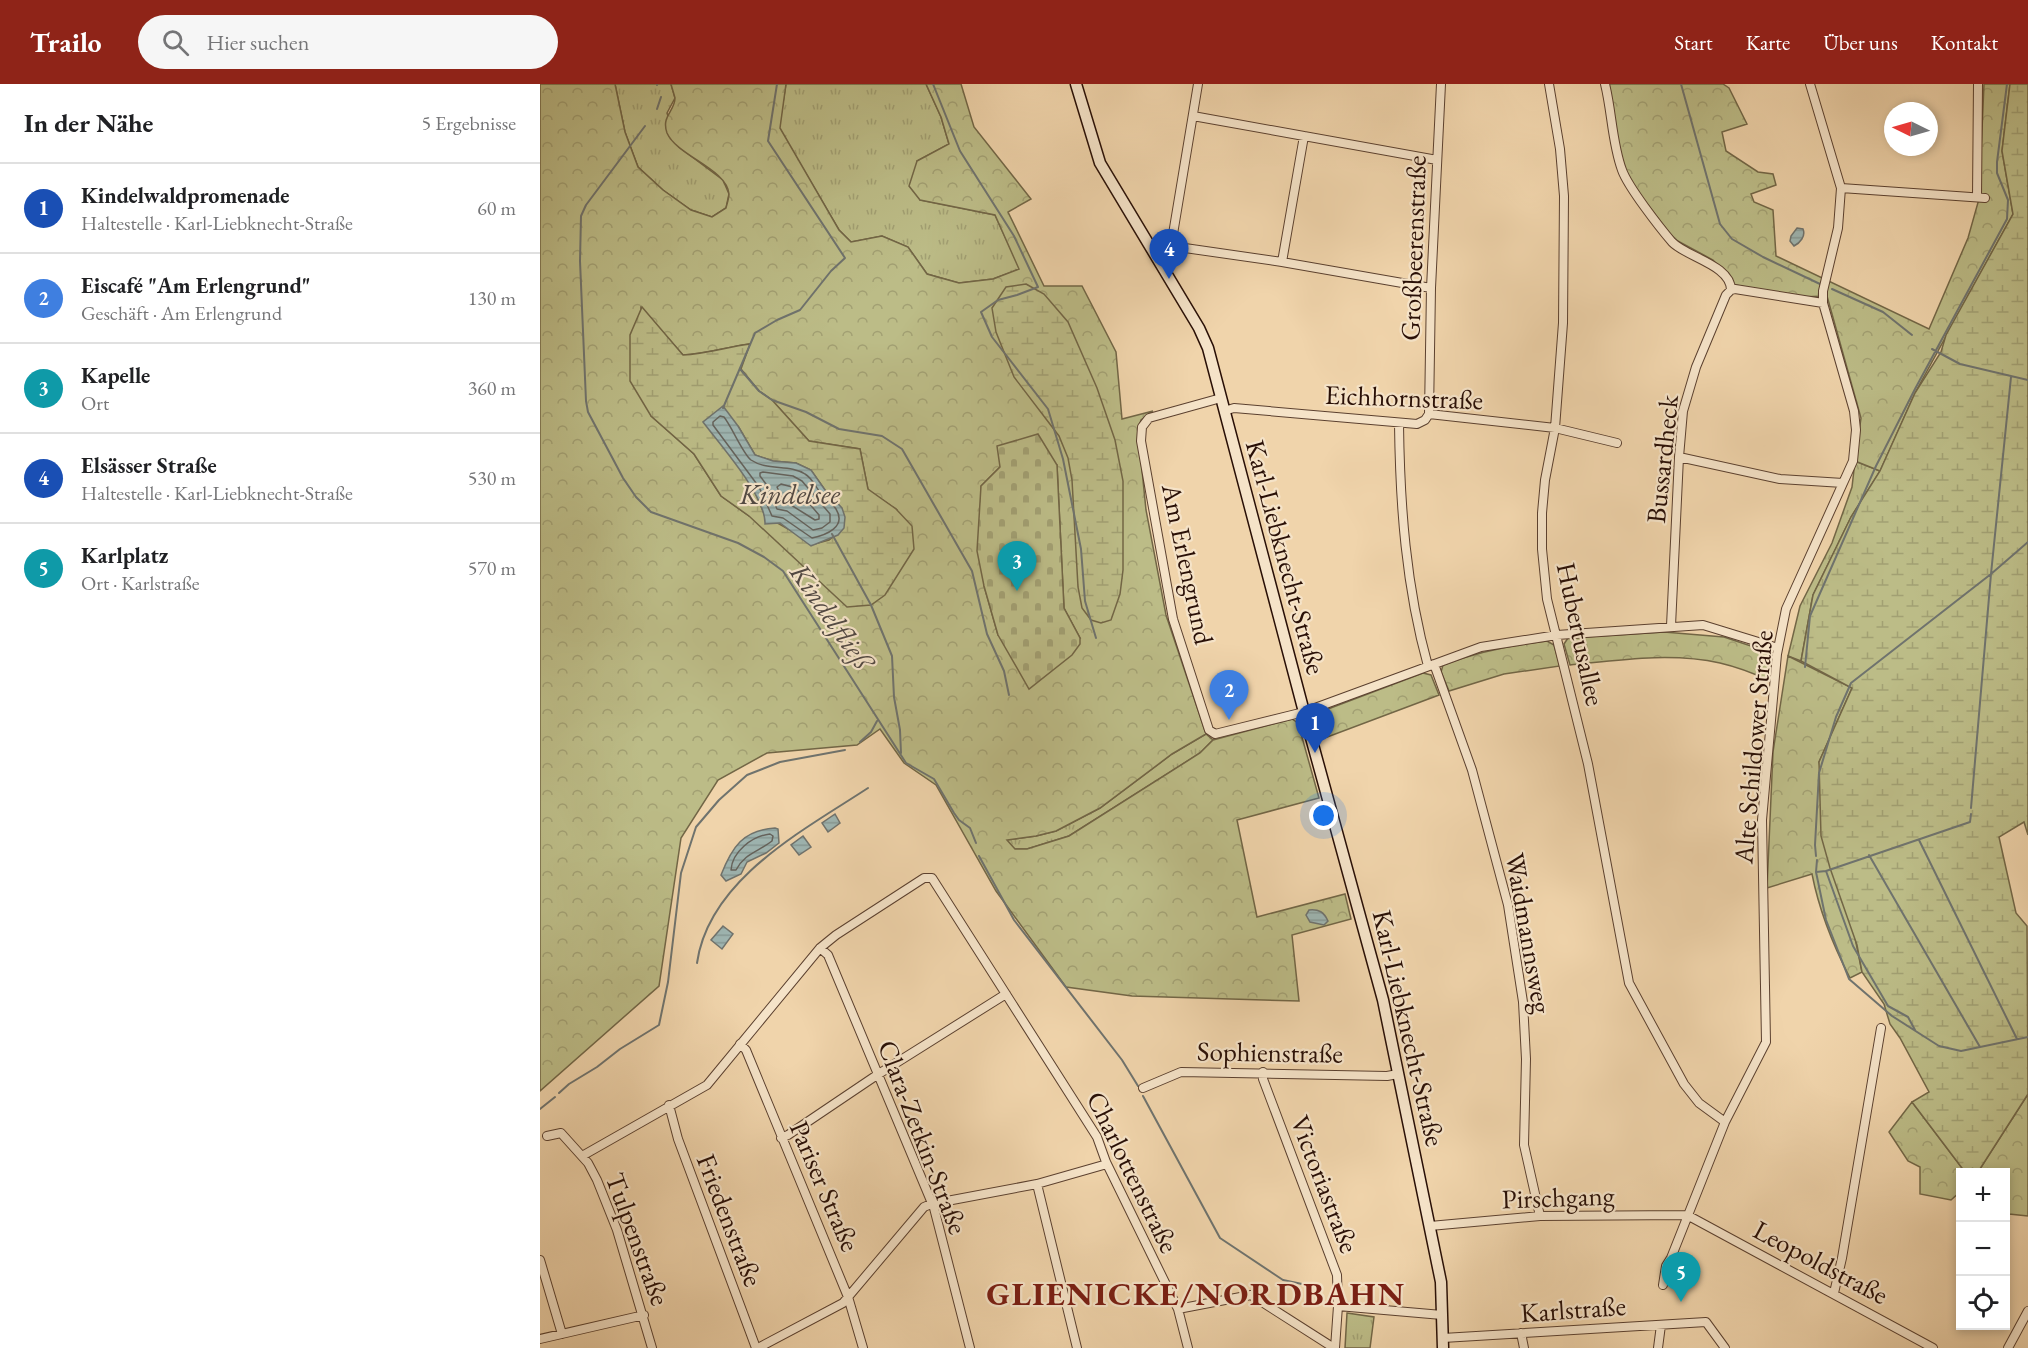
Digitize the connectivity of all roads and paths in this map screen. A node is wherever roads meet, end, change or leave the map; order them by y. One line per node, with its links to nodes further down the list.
1 (1076, 84): 13 (street, Karl-Liebknecht-Straße)
2 (1198, 84): 8 (street)
3 (1441, 84): 10 (street, Großbeerenstraße)
4 (1549, 84): 22 (street, Hubertusallee)
5 (1605, 84): 16 (street)
6 (1810, 84): 11 (street)
7 (1978, 84): 11 (street)
8 (1193, 116): 9 (street); 12 (street)
9 (1304, 136): 10 (street); 14 (street)
10 (1437, 160): 15 (street, Großbeerenstraße)
11 (1841, 188): 17 (street, Alte Schildower Straße)
12 (1171, 246): 13 (street); 14 (street)
13 (1156, 257): 18 (street, Karl-Liebknecht-Straße)
14 (1282, 262): 15 (street)
15 (1431, 288): 20 (street, Großbeerenstraße)
16 (1731, 290): 17 (street); 24 (street, Bussardheck)
17 (1823, 303): 25 (street, Alte Schildower Straße)
18 (1221, 398): 19 (street, Karl-Liebknecht-Straße); 30 (street, Am Erlengrund)
19 (1224, 411): 21 (street, Eichhornstraße); 30 (street, Karl-Liebknecht-Straße)
20 (1429, 414): 21 (street, Eichhornstraße); 22 (street, Eichhornstraße)
21 (1399, 424): 29 (street, Waidmannsweg)
22 (1555, 428): 23 (street, Eichhornstraße); 27 (street, Hubertusallee)
23 (1617, 443)
24 (1679, 457): 25 (street); 26 (street, Bussardheck)
25 (1843, 483): 28 (street, Alte Schildower Straße)
26 (1671, 626): 27 (street); 28 (street)
27 (1557, 635): 29 (street); 40 (street, Hubertusallee)
28 (1778, 648): 40 (street, Alte Schildower Straße)
29 (1431, 665): 30 (street); 48 (street, Waidmannsweg)
30 (1304, 712): 36 (street, Karl-Liebknecht-Straße)
31 (820, 948): 32 (street, Charlottenstraße); 34 (street); 37 (street, Clara-Zetkin-Straße)
32 (1006, 994): 37 (street); 44 (street, Charlottenstraße)
33 (1881, 1028): 52 (street)
34 (740, 1044): 39 (street); 42 (street, Pariser Straße)
35 (1263, 1072): 36 (street, Sophienstraße); 38 (street, Sophienstraße); 54 (street, Victoriastraße)
36 (1398, 1074): 49 (street, Karl-Liebknecht-Straße)
37 (877, 1075): 42 (street); 46 (street, Clara-Zetkin-Straße)
38 (1143, 1088)
39 (669, 1105): 43 (street); 65 (street, Friedenstraße)
40 (1725, 1122): 47 (street, Alte Schildower Straße)
41 (547, 1136): 43 (street, Tulpenstraße)
42 (781, 1138): 53 (street, Pariser Straße)
43 (582, 1156): 57 (street, Tulpenstraße)
44 (1107, 1164): 45 (street); 55 (street, Charlottenstraße)
45 (1036, 1184): 46 (street); 68 (street)
46 (931, 1204): 53 (street); 67 (street, Clara-Zetkin-Straße)
47 (1688, 1215): 48 (street, Pirschgang); 51 (street, Alte Schildower Straße); 52 (street, Leopoldstraße)
48 (1540, 1216): 49 (street, Pirschgang)
49 (1430, 1226): 58 (street, Karl-Liebknecht-Straße)
50 (540, 1260): 61 (street)
51 (1664, 1285)
52 (1834, 1293): 74 (street, Leopoldstraße)
53 (848, 1297): 65 (street); 66 (street, Pariser Straße)
54 (1338, 1306): 58 (street); 70 (street, Victoriastraße)
55 (1178, 1309): 69 (street, Charlottenstraße); 70 (street)
56 (2028, 1311): 75 (street)
57 (644, 1315): 61 (street); 64 (street, Tulpenstraße)
58 (1442, 1315): 63 (street, Karl-Liebknecht-Straße)
59 (1661, 1324): 60 (street, Karlstraße); 72 (street); 73 (street, Karlstraße)
60 (1521, 1333): 63 (street, Karlstraße); 71 (street)
61 (562, 1334): 62 (street)
62 (540, 1339)
63 (1443, 1343)
64 (652, 1348)
65 (757, 1348)
66 (862, 1348)
67 (970, 1348)
68 (1077, 1348)
69 (1188, 1348)
70 (1335, 1348)
71 (1524, 1348)
72 (1658, 1348)
73 (1725, 1348)
74 (1933, 1348)
75 (2008, 1348)

